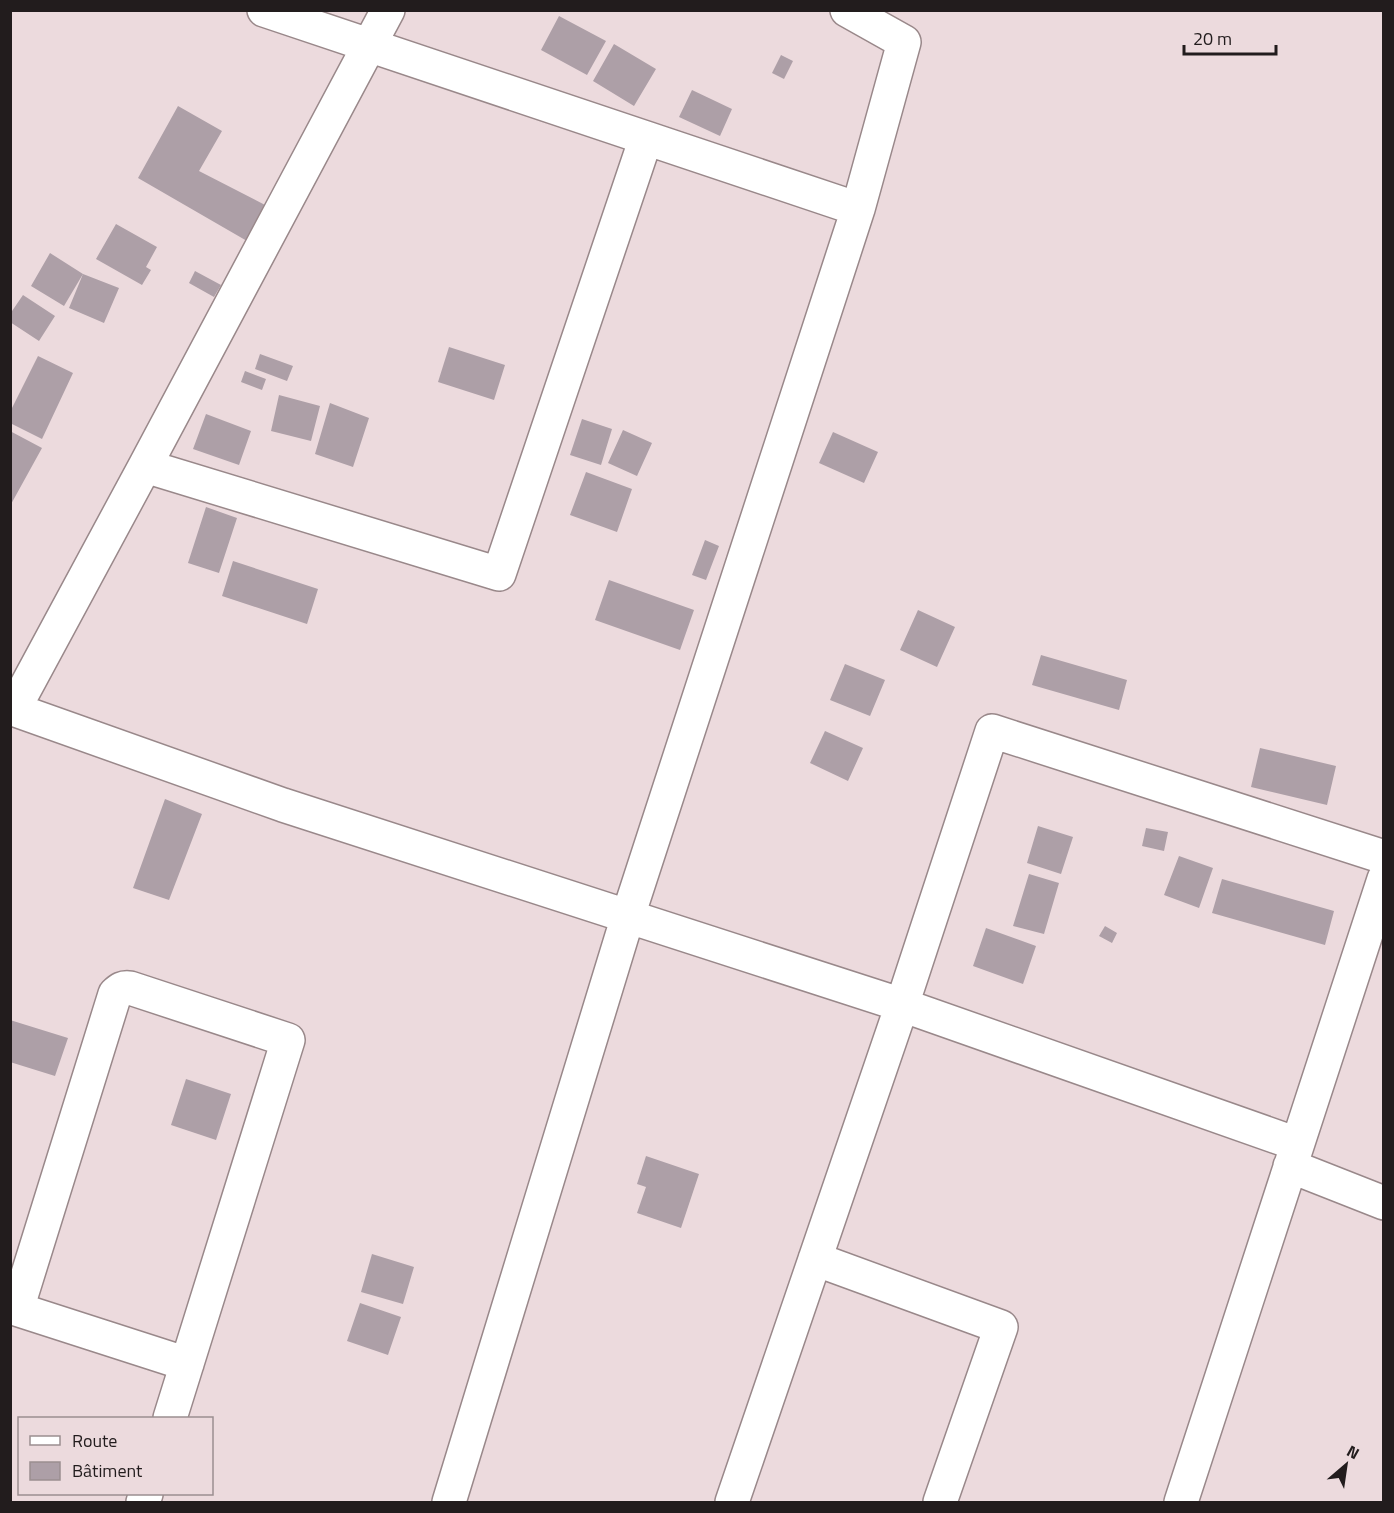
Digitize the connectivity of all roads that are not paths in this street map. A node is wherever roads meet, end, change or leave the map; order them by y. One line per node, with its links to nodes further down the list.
1 (264, 10): 4 (street)
2 (387, 10): 4 (street)
3 (847, 10): 6 (street)
4 (368, 45): 5 (street); 7 (street)
5 (646, 138): 6 (street); 7 (street)
6 (858, 209): 11 (street)
7 (145, 466): 8 (street)
8 (12, 708): 11 (street)
9 (1383, 857): 12 (street)
10 (1383, 879): 13 (street)
11 (628, 916): 12 (street); 19 (street)
12 (902, 1005): 13 (street); 15 (street)
13 (1294, 1155): 14 (street); 22 (street)
14 (1383, 1203)
15 (815, 1259): 20 (street); 21 (street)
16 (14, 1308): 17 (street); 17 (street)
17 (187, 1364): 18 (street)
18 (171, 1417)
19 (449, 1503)
20 (732, 1503)
21 (940, 1503)
22 (1181, 1503)

